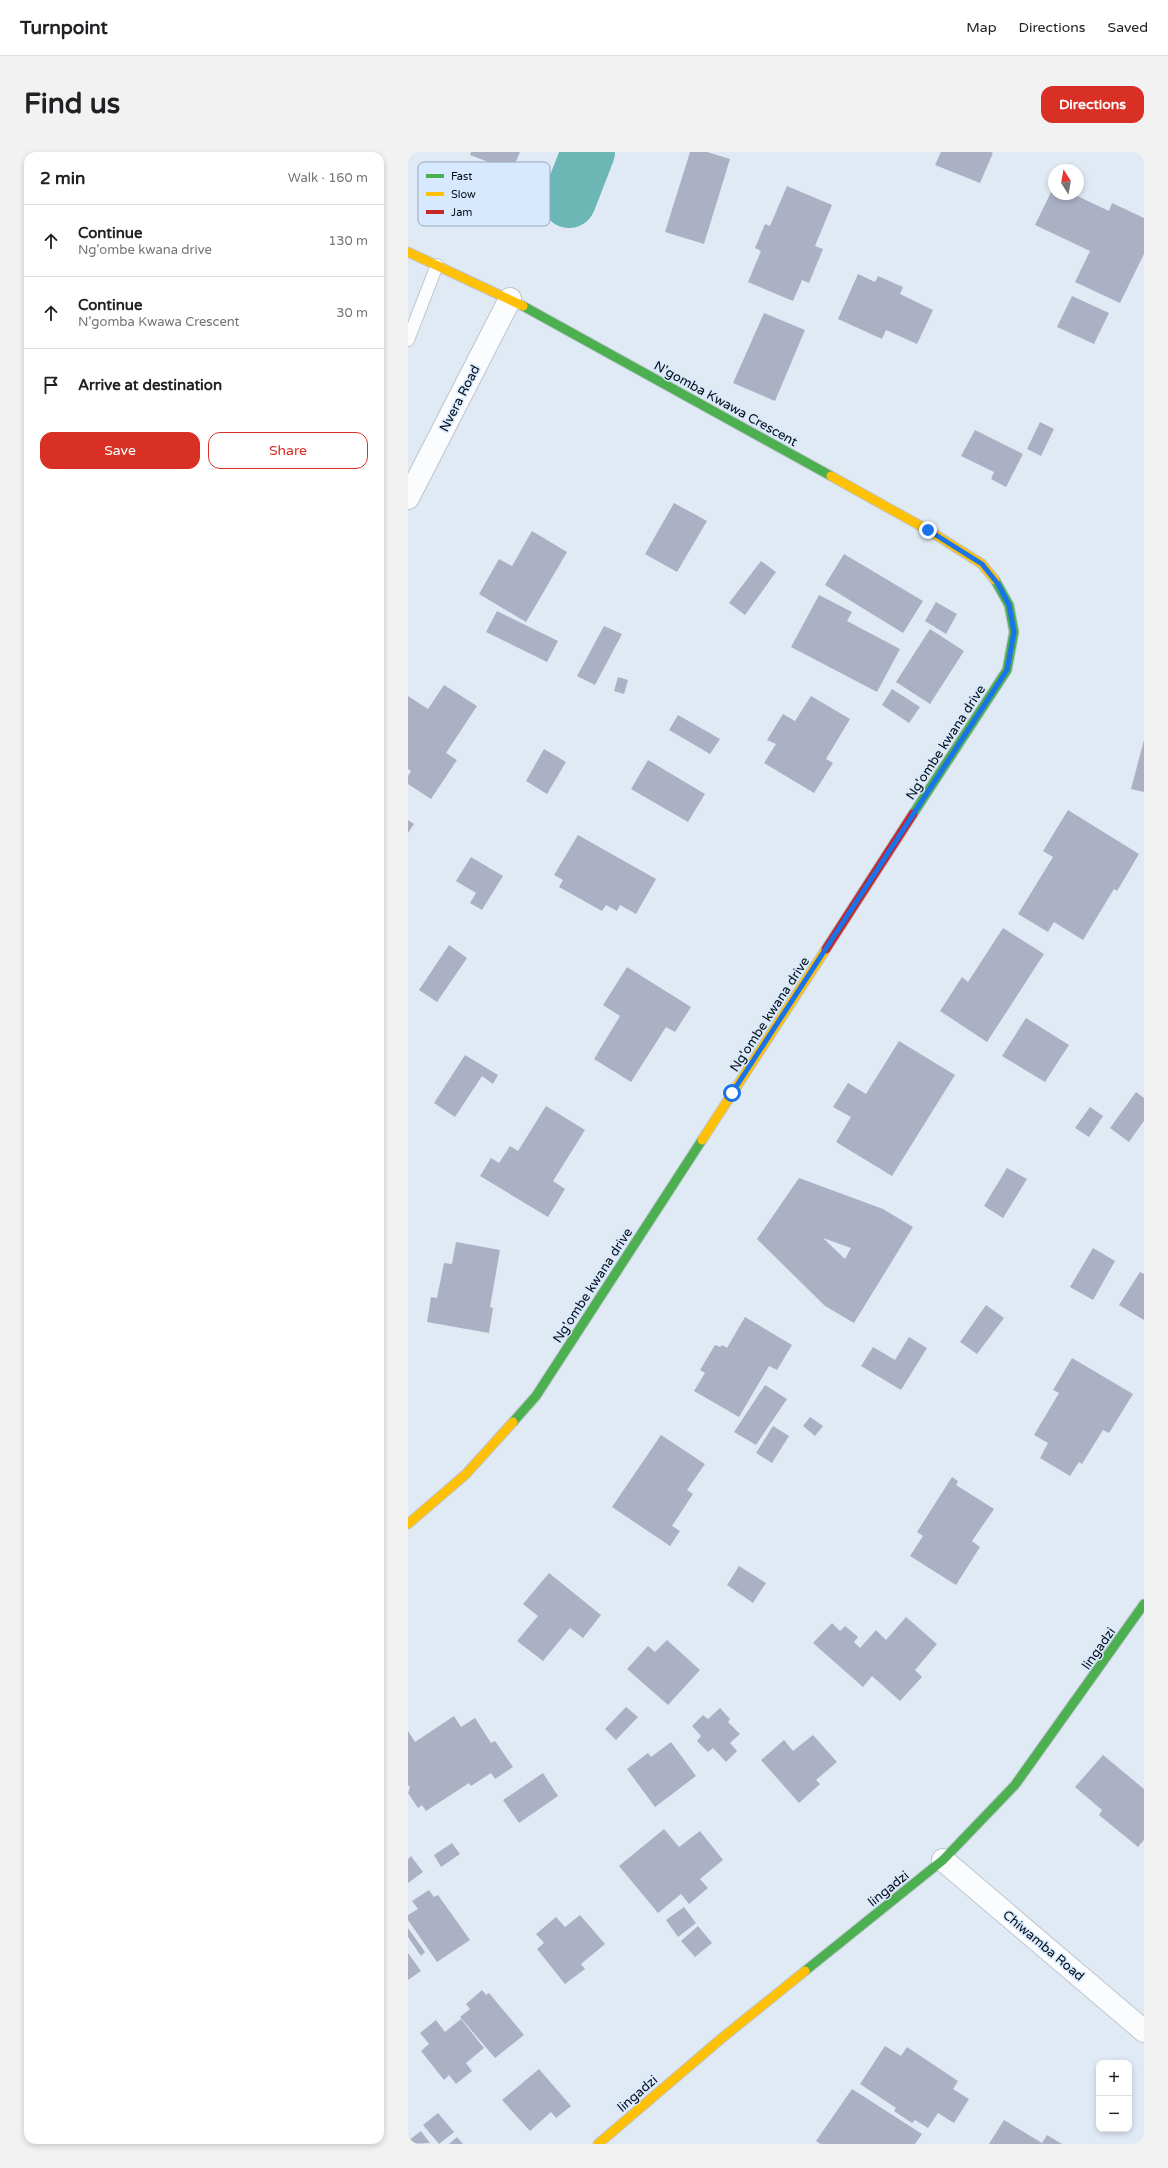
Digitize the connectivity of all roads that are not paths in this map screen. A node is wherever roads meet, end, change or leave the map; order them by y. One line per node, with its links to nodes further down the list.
1 (408, 252): 2 (street, N'gomba Kwawa Crescent)
2 (437, 265): 3 (street, N'gomba Kwawa Crescent); 4 (lane)
3 (510, 298): 5 (street, Nvera Road); 6 (street, N'gomba Kwawa Crescent)
4 (408, 340)
5 (408, 498)
6 (1009, 605): 7 (street, Ng'ombe kwana drive)
7 (408, 1524)
8 (1144, 1604): 9 (street, lingadzi)
9 (943, 1860): 10 (street, Chiwamba Road); 11 (street, lingadzi)
10 (1144, 2030)
11 (598, 2144)

